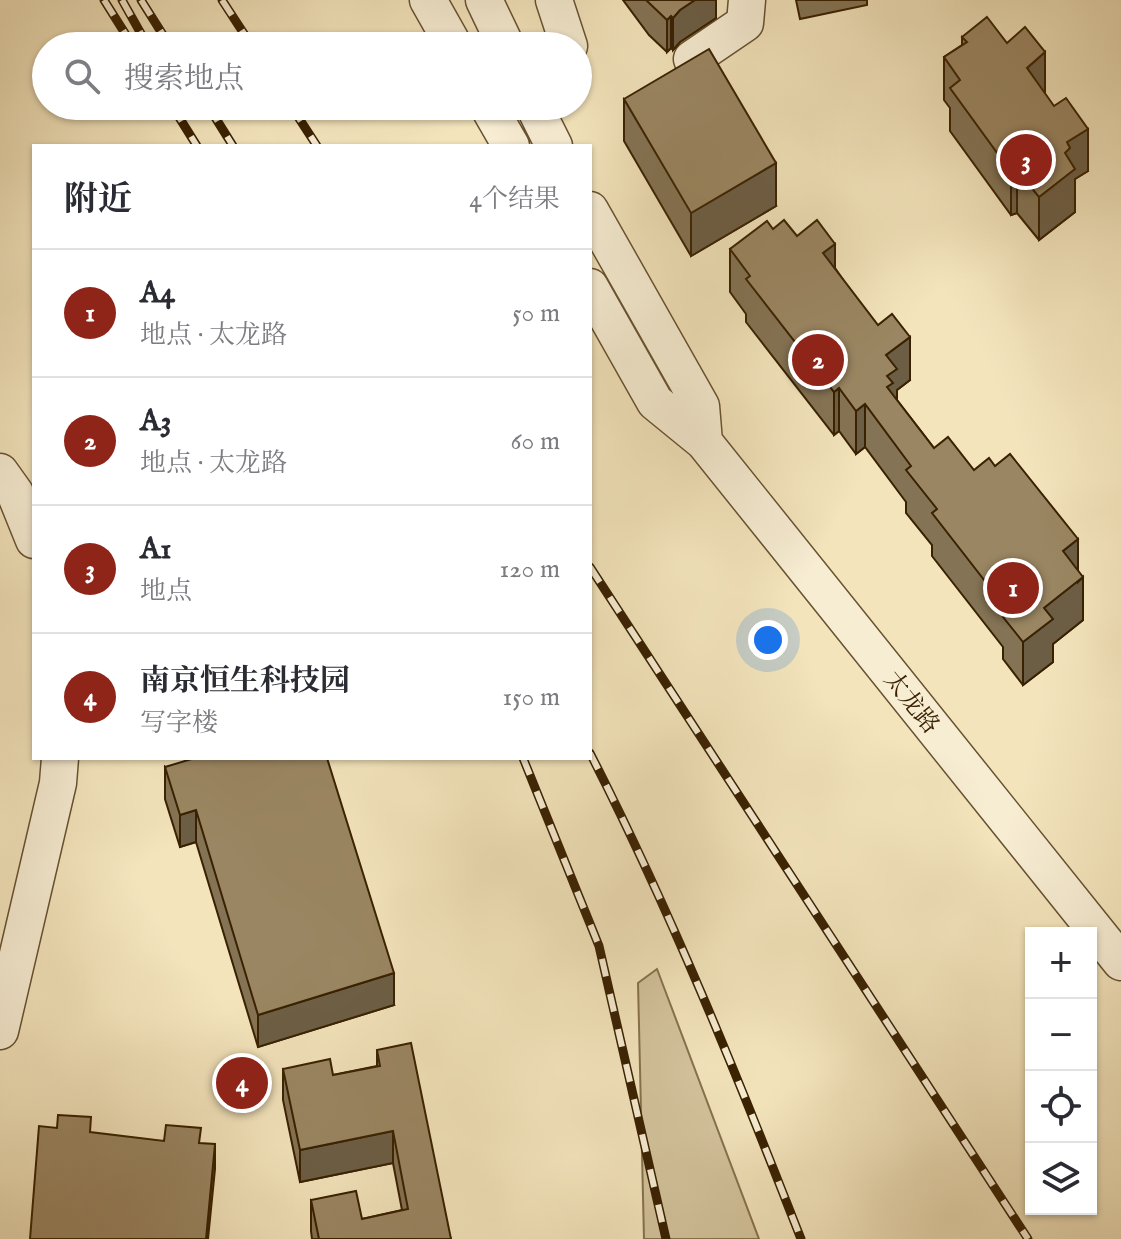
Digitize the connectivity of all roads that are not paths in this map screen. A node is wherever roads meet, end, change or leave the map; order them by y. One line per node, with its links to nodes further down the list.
1 (428, 0): 5 (street)
2 (484, 0): 6 (street)
3 (554, 0): 7 (street)
4 (747, 0): 8 (street)
5 (446, 32)
6 (499, 32)
7 (564, 32)
8 (692, 59)
9 (496, 120): 11 (street)
10 (541, 120): 12 (street)
11 (510, 144)
12 (553, 144)
13 (592, 214): 15 (street)
14 (592, 291): 15 (street, 太龙路)
15 (704, 442): 19 (street, 太龙路)
16 (0, 472): 17 (street)
17 (32, 535)
18 (60, 760): 20 (street)
19 (1121, 962)
20 (0, 1031)

